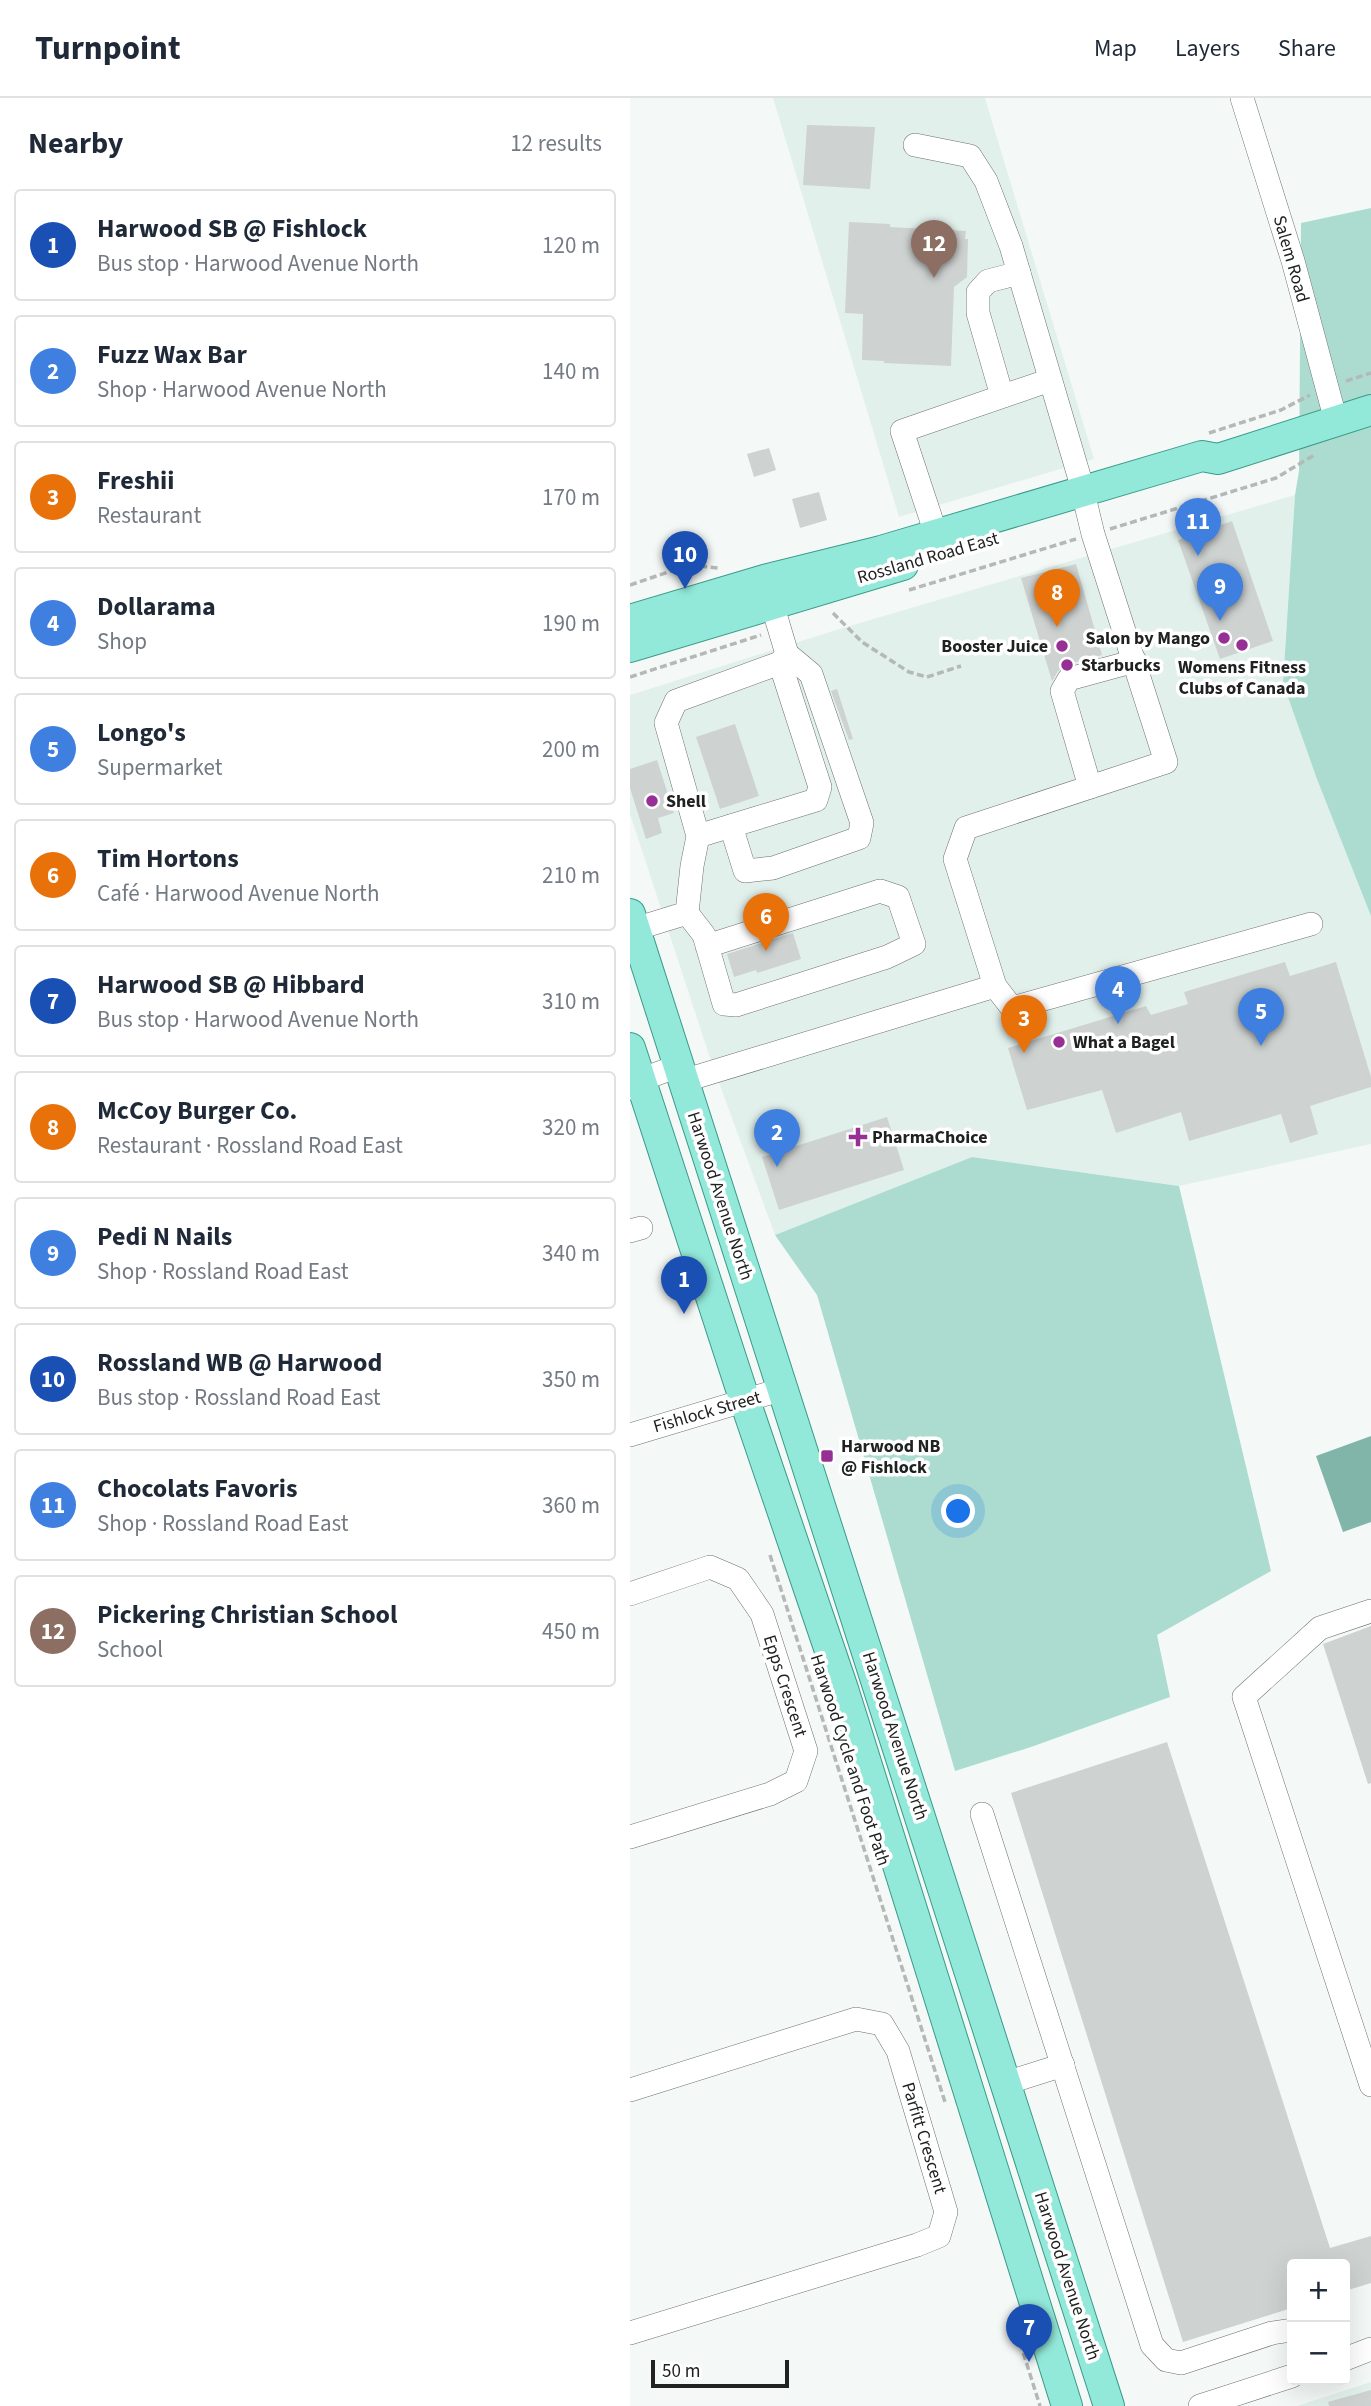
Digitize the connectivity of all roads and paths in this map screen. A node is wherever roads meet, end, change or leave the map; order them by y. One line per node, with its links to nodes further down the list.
1 (1242, 98): 7 (street, Salem Road)
2 (915, 145): 3 (street)
3 (1019, 273): 4 (street); 5 (street)
4 (1050, 380): 5 (street); 9 (street)
5 (1002, 396): 10 (street)
6 (1371, 410): 7 (main road, Rossland Road East)
7 (1336, 421): 9 (main road, Rossland Road East)
8 (1321, 451): 9 (path)
9 (1088, 512): 10 (main road, Rossland Road East); 11 (path); 12 (main road, Rossland Road East); 17 (street)
10 (936, 534): 14 (main road, Rossland Road East)
11 (909, 590)
12 (777, 616): 15 (main road, Rossland Road East); 16 (street); 19 (path)
13 (820, 617): 18 (path)
14 (630, 621)
15 (630, 647)
16 (784, 658): 21 (street); 21 (street); 22 (street)
17 (1135, 661): 20 (street); 20 (street)
18 (961, 666)
19 (630, 677)
20 (1090, 787): 27 (street)
21 (731, 826): 22 (street)
22 (698, 836): 23 (street)
23 (687, 913): 24 (street); 26 (street)
24 (633, 921): 29 (main road, Harwood Avenue North)
25 (1311, 924): 27 (street)
26 (707, 946): 26 (street)
27 (995, 986): 29 (street)
28 (630, 1048): 30 (main road, Harwood Avenue North)
29 (681, 1074): 30 (street); 31 (main road, Harwood Avenue North)
30 (633, 1089): 32 (main road, Harwood Avenue North)
31 (783, 1390): 32 (street, Fishlock Street); 40 (main road, Harwood Avenue North)
32 (745, 1401): 33 (street, Fishlock Street); 51 (main road, Harwood Avenue North)
33 (630, 1435)
34 (767, 1544): 43 (path, Harwood Cycle and Foot Path)
35 (630, 1594): 38 (street, Epps Crescent)
36 (1371, 1611): 41 (street)
37 (982, 1814): 39 (street)
38 (630, 1837)
39 (1063, 2065): 40 (street); 45 (street)
40 (1006, 2084): 52 (main road, Harwood Avenue North)
41 (1371, 2085)
42 (630, 2090): 46 (street, Parfitt Crescent)
43 (947, 2108)
44 (1014, 2324): 50 (path)
45 (1287, 2331)
46 (630, 2333)
47 (1371, 2350): 48 (street)
48 (1350, 2357)
49 (1287, 2378): 53 (street)
50 (1040, 2406)
51 (1067, 2406)
52 (1108, 2406)
53 (1200, 2406)

